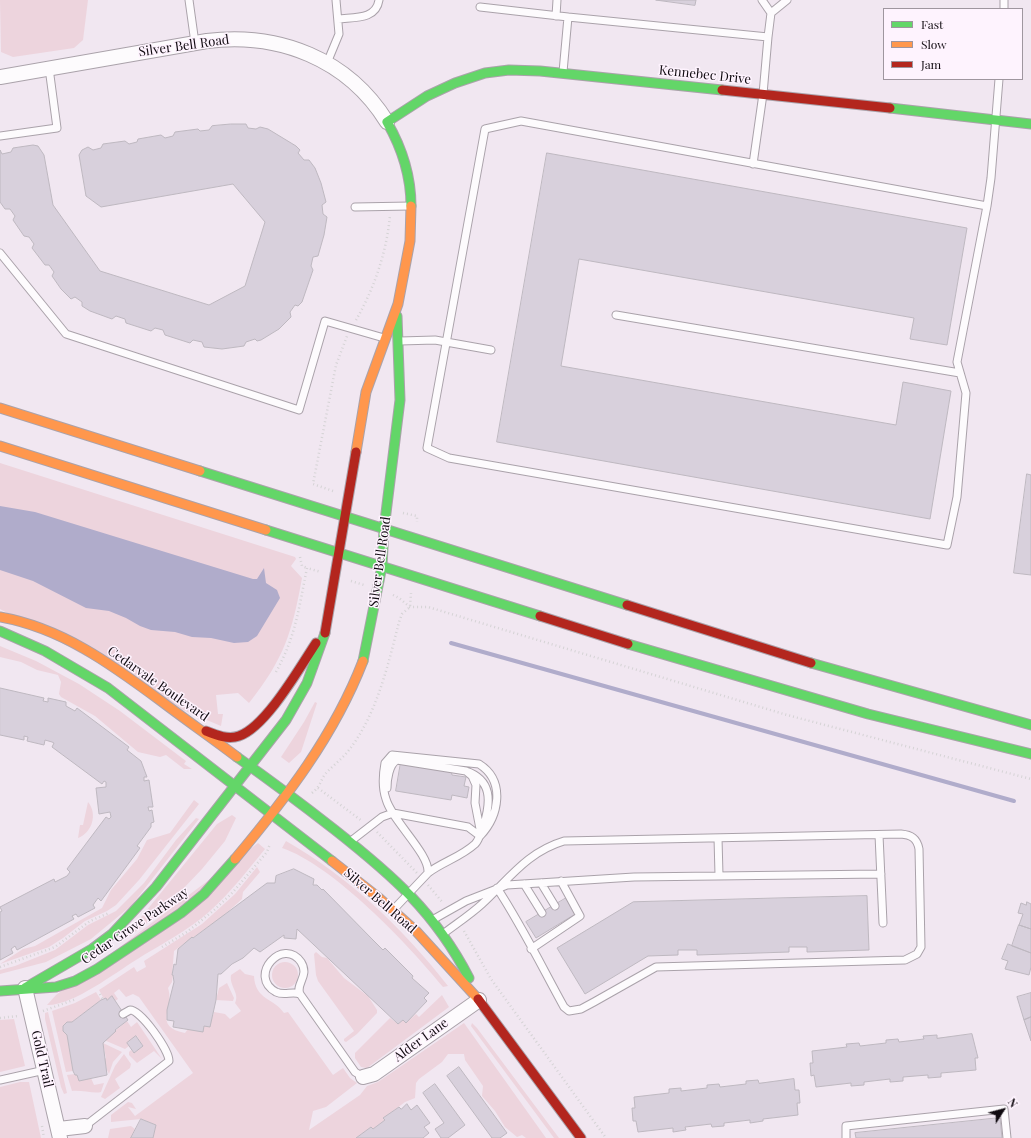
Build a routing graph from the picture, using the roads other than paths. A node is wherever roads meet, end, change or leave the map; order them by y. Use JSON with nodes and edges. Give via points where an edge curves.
{"nodes":[{"id":1,"x":189,"y":0,"type":"edge"},
{"id":2,"x":336,"y":0,"type":"edge"},
{"id":3,"x":379,"y":0,"type":"edge"},
{"id":4,"x":557,"y":0,"type":"edge"},
{"id":5,"x":762,"y":0,"type":"edge"},
{"id":6,"x":787,"y":0,"type":"edge"},
{"id":7,"x":480,"y":7,"type":"dead end"},
{"id":8,"x":771,"y":13,"type":"junction"},
{"id":9,"x":556,"y":16,"type":"junction"},
{"id":10,"x":568,"y":17,"type":"junction"},
{"id":11,"x":338,"y":19,"type":"junction"},
{"id":12,"x":768,"y":37,"type":"junction"},
{"id":13,"x":195,"y":43,"type":"junction"},
{"id":14,"x":326,"y":63,"type":"junction"},
{"id":15,"x":49,"y":68,"type":"junction"},
{"id":16,"x":563,"y":73,"type":"junction"},
{"id":17,"x":0,"y":76,"type":"edge"},
{"id":18,"x":998,"y":80,"type":"edge"},
{"id":19,"x":763,"y":94,"type":"junction"},
{"id":20,"x":996,"y":119,"type":"junction"},
{"id":21,"x":387,"y":122,"type":"junction"},
{"id":22,"x":1031,"y":124,"type":"edge"},
{"id":23,"x":0,"y":136,"type":"edge"},
{"id":24,"x":753,"y":164,"type":"junction"},
{"id":25,"x":412,"y":206,"type":"junction"},
{"id":26,"x":987,"y":206,"type":"junction"},
{"id":27,"x":355,"y":207,"type":"dead end"},
{"id":28,"x":0,"y":253,"type":"edge"},
{"id":29,"x":396,"y":310,"type":"junction"},
{"id":30,"x":616,"y":315,"type":"dead end"},
{"id":31,"x":385,"y":338,"type":"junction"},
{"id":32,"x":398,"y":341,"type":"junction"},
{"id":33,"x":446,"y":342,"type":"junction"},
{"id":34,"x":491,"y":350,"type":"dead end"},
{"id":35,"x":960,"y":373,"type":"junction"},
{"id":36,"x":0,"y":408,"type":"edge"},
{"id":37,"x":0,"y":446,"type":"edge"},
{"id":38,"x":346,"y":516,"type":"junction"},
{"id":39,"x":384,"y":529,"type":"junction"},
{"id":40,"x":340,"y":553,"type":"junction"},
{"id":41,"x":382,"y":566,"type":"junction"},
{"id":42,"x":0,"y":617,"type":"edge"},
{"id":43,"x":327,"y":628,"type":"junction"},
{"id":44,"x":0,"y":631,"type":"edge"},
{"id":45,"x":1031,"y":725,"type":"edge"},
{"id":46,"x":196,"y":726,"type":"junction"},
{"id":47,"x":1031,"y":754,"type":"edge"},
{"id":48,"x":251,"y":766,"type":"junction"},
{"id":49,"x":466,"y":771,"type":"junction"},
{"id":50,"x":236,"y":786,"type":"junction"},
{"id":51,"x":287,"y":793,"type":"junction"},
{"id":52,"x":393,"y":813,"type":"junction"},
{"id":53,"x":271,"y":815,"type":"junction"},
{"id":54,"x":879,"y":835,"type":"junction"},
{"id":55,"x":480,"y":836,"type":"junction"},
{"id":56,"x":718,"y":838,"type":"junction"},
{"id":57,"x":350,"y":842,"type":"junction"},
{"id":58,"x":428,"y":873,"type":"junction"},
{"id":59,"x":881,"y":874,"type":"junction"},
{"id":60,"x":719,"y":876,"type":"junction"},
{"id":61,"x":561,"y":881,"type":"junction"},
{"id":62,"x":541,"y":883,"type":"junction"},
{"id":63,"x":524,"y":884,"type":"junction"},
{"id":64,"x":497,"y":888,"type":"junction"},
{"id":65,"x":409,"y":893,"type":"junction"},
{"id":66,"x":555,"y":906,"type":"dead end"},
{"id":67,"x":393,"y":910,"type":"junction"},
{"id":68,"x":542,"y":913,"type":"dead end"},
{"id":69,"x":883,"y":923,"type":"dead end"},
{"id":70,"x":424,"y":925,"type":"junction"},
{"id":71,"x":436,"y":939,"type":"junction"},
{"id":72,"x":531,"y":949,"type":"junction"},
{"id":73,"x":25,"y":988,"type":"junction"},
{"id":74,"x":0,"y":992,"type":"edge"},
{"id":75,"x":300,"y":994,"type":"junction"},
{"id":76,"x":479,"y":1000,"type":"junction"},
{"id":77,"x":123,"y":1014,"type":"dead end"},
{"id":78,"x":45,"y":1070,"type":"junction"},
{"id":79,"x":363,"y":1077,"type":"joint"},
{"id":80,"x":0,"y":1080,"type":"edge"},
{"id":81,"x":85,"y":1126,"type":"joint"},
{"id":82,"x":59,"y":1134,"type":"edge"},
{"id":83,"x":581,"y":1138,"type":"edge"},
{"id":84,"x":846,"y":1138,"type":"edge"},
{"id":85,"x":1007,"y":1138,"type":"edge"}],
"edges":[{"from":1,"to":13,"type":"lane"},
{"from":2,"to":11,"type":"lane"},
{"from":3,"to":11,"type":"lane","via":[[372,13]]},
{"from":4,"to":9,"type":"lane"},
{"from":5,"to":8,"type":"lane"},
{"from":6,"to":8,"type":"lane"},
{"from":7,"to":9,"type":"lane"},
{"from":8,"to":12,"type":"lane"},
{"from":9,"to":10,"type":"lane"},
{"from":10,"to":12,"type":"lane"},
{"from":10,"to":16,"type":"lane"},
{"from":11,"to":14,"type":"lane","via":[[338,39]]},
{"from":12,"to":19,"type":"lane"},
{"from":13,"to":14,"type":"street","name":"Silver Bell Road","via":[[230,38],[261,40],[300,50]]},
{"from":13,"to":15,"type":"street","name":"Silver Bell Road"},
{"from":14,"to":21,"type":"street","name":"Silver Bell Road","via":[[360,89]]},
{"from":15,"to":17,"type":"street","name":"Silver Bell Road"},
{"from":15,"to":23,"type":"lane","via":[[57,128]]},
{"from":16,"to":19,"type":"main road","name":"Kennebec Drive"},
{"from":16,"to":21,"type":"main road","name":"Kennebec Drive","via":[[509,70],[473,76],[438,89]]},
{"from":18,"to":20,"type":"lane"},
{"from":19,"to":20,"type":"main road","name":"Kennebec Drive"},
{"from":19,"to":24,"type":"lane"},
{"from":20,"to":22,"type":"main road","name":"Kennebec Drive"},
{"from":20,"to":26,"type":"lane"},
{"from":21,"to":25,"type":"main road","name":"Silver Bell Road","via":[[399,143],[405,161]]},
{"from":24,"to":26,"type":"lane"},
{"from":24,"to":33,"type":"lane","via":[[521,121],[485,129]]},
{"from":25,"to":27,"type":"lane"},
{"from":25,"to":29,"type":"main road","name":"Silver Bell Road","via":[[409,249]]},
{"from":26,"to":35,"type":"lane","via":[[957,362]]},
{"from":28,"to":31,"type":"lane","via":[[66,334],[299,410],[325,321]]},
{"from":29,"to":31,"type":"main road","name":"Silver Bell Road"},
{"from":29,"to":32,"type":"main road","name":"Silver Bell Road"},
{"from":30,"to":35,"type":"lane"},
{"from":31,"to":32,"type":"lane"},
{"from":31,"to":38,"type":"main road","name":"Silver Bell Road","via":[[366,392]]},
{"from":32,"to":33,"type":"lane"},
{"from":32,"to":39,"type":"main road","name":"Silver Bell Road","via":[[400,400]]},
{"from":33,"to":34,"type":"lane"},
{"from":33,"to":35,"type":"lane","via":[[427,448],[449,458],[947,546],[957,497],[966,393]]},
{"from":36,"to":38,"type":"main road"},
{"from":37,"to":40,"type":"main road"},
{"from":38,"to":39,"type":"main road"},
{"from":38,"to":40,"type":"main road","name":"Silver Bell Road"},
{"from":39,"to":41,"type":"main road","name":"Silver Bell Road"},
{"from":39,"to":45,"type":"main road","via":[[803,661]]},
{"from":40,"to":41,"type":"main road"},
{"from":40,"to":43,"type":"main road","name":"Silver Bell Road"},
{"from":41,"to":47,"type":"main road","via":[[781,690]]},
{"from":41,"to":51,"type":"main road","name":"Silver Bell Road","via":[[364,657],[353,686],[331,729]]},
{"from":42,"to":46,"type":"main road","name":"Cedarvale Boulevard","via":[[28,623],[73,642],[118,669]]},
{"from":43,"to":46,"type":"main road","via":[[279,698],[251,728],[240,735],[226,737]]},
{"from":43,"to":48,"type":"main road","name":"Silver Bell Road","via":[[318,658],[293,711]]},
{"from":44,"to":50,"type":"main road","via":[[44,651],[108,688]]},
{"from":46,"to":48,"type":"main road","name":"Cedarvale Boulevard"},
{"from":48,"to":50,"type":"main road","name":"Silver Bell Road"},
{"from":48,"to":51,"type":"main road","name":"Silver Bell Road"},
{"from":49,"to":52,"type":"lane","via":[[402,760],[394,762],[387,785],[388,803]]},
{"from":49,"to":55,"type":"lane","via":[[476,785],[475,803]]},
{"from":49,"to":55,"type":"lane","via":[[478,776],[489,797]]},
{"from":50,"to":53,"type":"main road","name":"Silver Bell Road"},
{"from":50,"to":73,"type":"main road","name":"Cedar Grove Parkway","via":[[156,887],[122,925],[92,949]]},
{"from":51,"to":53,"type":"main road","name":"Silver Bell Road"},
{"from":51,"to":57,"type":"main road","name":"Silver Bell Road"},
{"from":52,"to":55,"type":"lane","via":[[468,827]]},
{"from":52,"to":55,"type":"lane","via":[[386,801],[384,789],[385,763],[389,756],[474,762],[488,771],[498,792],[490,823]]},
{"from":52,"to":57,"type":"lane","via":[[382,817]]},
{"from":52,"to":58,"type":"lane","via":[[423,855]]},
{"from":53,"to":67,"type":"main road","name":"Silver Bell Road","via":[[363,884]]},
{"from":53,"to":73,"type":"main road","name":"Cedar Grove Parkway","via":[[224,873],[181,913],[75,981],[56,987]]},
{"from":54,"to":56,"type":"lane"},
{"from":54,"to":59,"type":"lane"},
{"from":54,"to":72,"type":"lane","via":[[908,835],[918,844],[921,948],[918,954],[911,958],[656,967],[594,1002],[572,1011],[564,1007]]},
{"from":55,"to":58,"type":"lane","via":[[469,848]]},
{"from":56,"to":60,"type":"lane"},
{"from":56,"to":64,"type":"lane","via":[[564,842],[530,858],[517,867]]},
{"from":57,"to":65,"type":"main road","name":"Silver Bell Road"},
{"from":58,"to":65,"type":"lane"},
{"from":59,"to":60,"type":"lane"},
{"from":59,"to":69,"type":"lane"},
{"from":60,"to":61,"type":"lane"},
{"from":61,"to":62,"type":"lane"},
{"from":61,"to":72,"type":"lane","via":[[580,916],[552,931]]},
{"from":62,"to":63,"type":"lane"},
{"from":62,"to":66,"type":"lane"},
{"from":63,"to":64,"type":"lane"},
{"from":63,"to":68,"type":"lane"},
{"from":64,"to":70,"type":"lane","via":[[466,901]]},
{"from":64,"to":71,"type":"lane","via":[[482,904]]},
{"from":64,"to":72,"type":"lane","via":[[520,923]]},
{"from":65,"to":67,"type":"lane"},
{"from":65,"to":70,"type":"main road","name":"Silver Bell Road"},
{"from":67,"to":70,"type":"main road","name":"Silver Bell Road"},
{"from":70,"to":71,"type":"main road","name":"Silver Bell Road"},
{"from":70,"to":71,"type":"main road","name":"Silver Bell Road"},
{"from":71,"to":76,"type":"main road","name":"Silver Bell Road"},
{"from":71,"to":76,"type":"main road","name":"Silver Bell Road","via":[[460,959]]},
{"from":73,"to":74,"type":"main road","name":"Cedar Grove Parkway"},
{"from":73,"to":78,"type":"street","name":"Gold Trail"},
{"from":75,"to":75,"type":"lane","via":[[298,989],[304,974],[301,963],[291,954],[274,957],[265,971],[269,986],[281,994]]},
{"from":75,"to":79,"type":"lane","via":[[355,1072]]},
{"from":76,"to":79,"type":"street","name":"Alder Lane","via":[[374,1074]]},
{"from":76,"to":83,"type":"main road","name":"Silver Bell Road"},
{"from":77,"to":81,"type":"lane","via":[[130,1010],[139,1013],[165,1049],[169,1061]]},
{"from":78,"to":80,"type":"lane"},
{"from":78,"to":82,"type":"street","name":"Gold Trail"},
{"from":81,"to":82,"type":"street","name":"Gold Trail"},
{"from":84,"to":85,"type":"lane","via":[[846,1126],[1004,1109]]}]}
